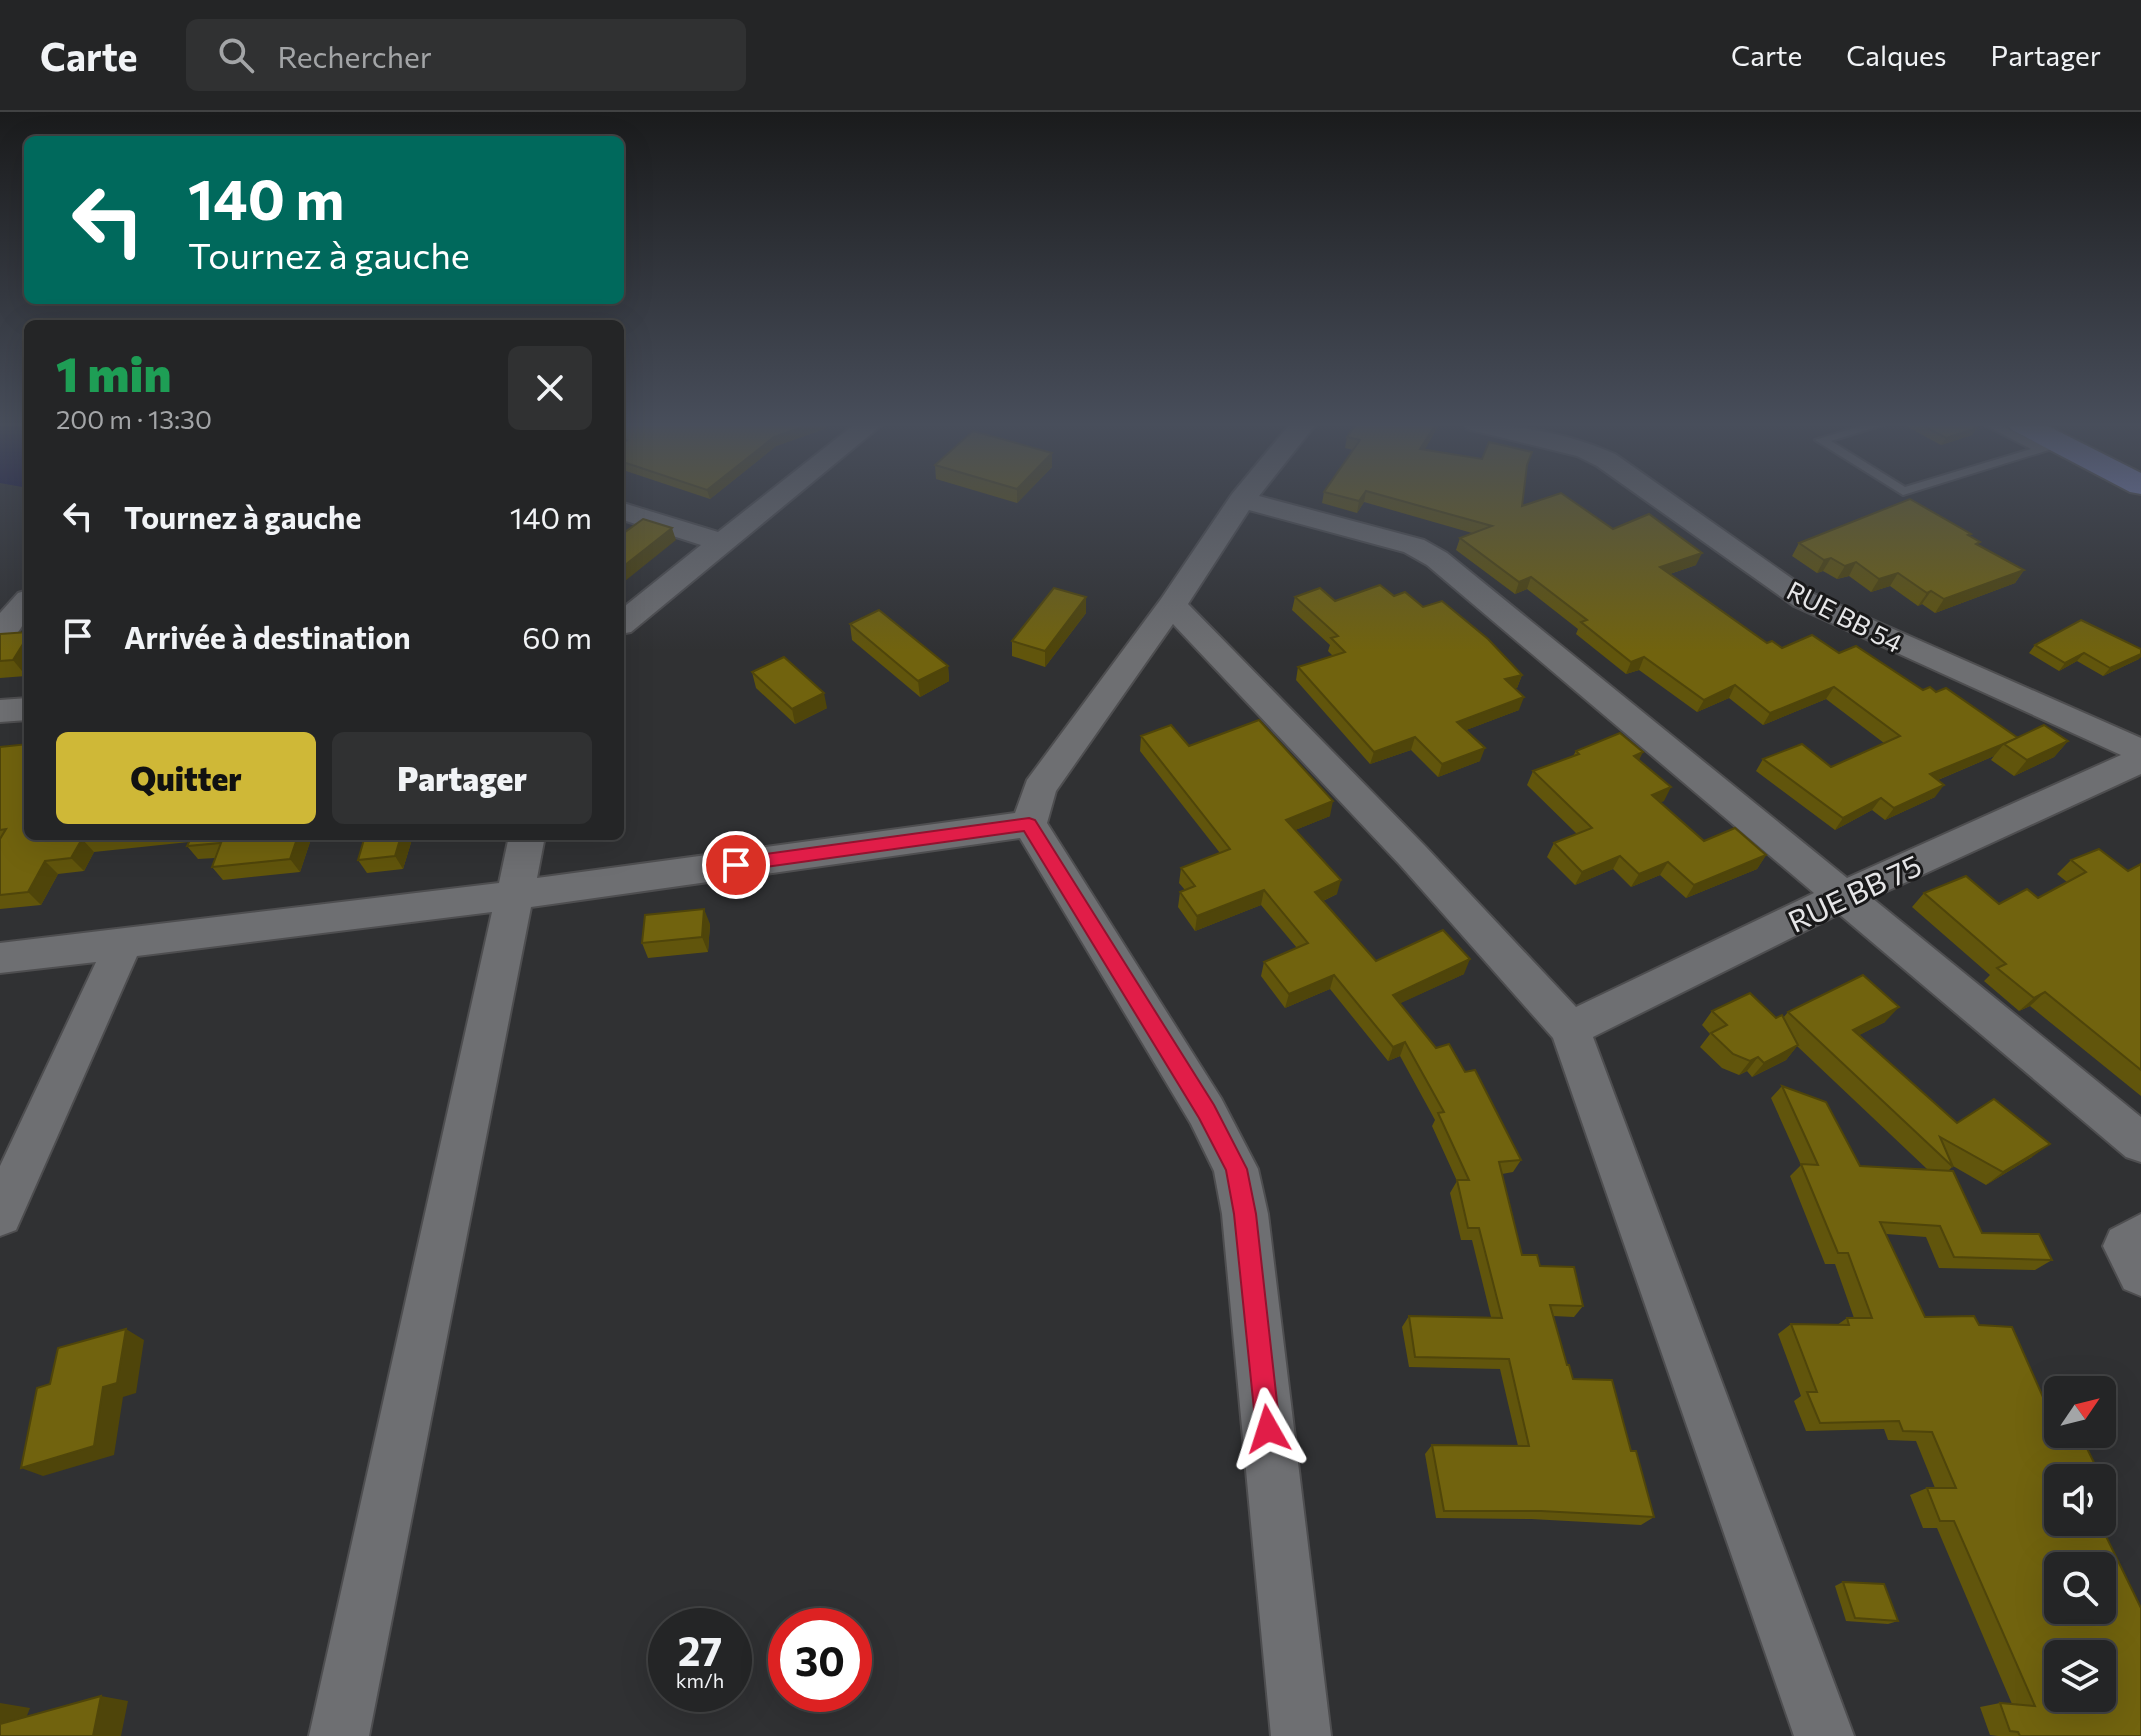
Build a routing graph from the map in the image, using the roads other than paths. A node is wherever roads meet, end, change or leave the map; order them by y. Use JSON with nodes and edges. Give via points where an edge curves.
{"nodes":[{"id":1,"x":773,"y":500,"type":"edge"},
{"id":2,"x":1242,"y":500,"type":"joint"},
{"id":3,"x":1663,"y":500,"type":"edge"},
{"id":4,"x":624,"y":511,"type":"edge"},
{"id":5,"x":719,"y":542,"type":"junction"},
{"id":6,"x":24,"y":604,"type":"edge"},
{"id":7,"x":1172,"y":605,"type":"junction"},
{"id":8,"x":624,"y":622,"type":"edge"},
{"id":9,"x":0,"y":633,"type":"edge"},
{"id":10,"x":24,"y":709,"type":"edge"},
{"id":11,"x":0,"y":711,"type":"edge"},
{"id":12,"x":2141,"y":751,"type":"edge"},
{"id":13,"x":2141,"y":760,"type":"edge"},
{"id":14,"x":1029,"y":824,"type":"junction"},
{"id":15,"x":526,"y":840,"type":"edge"},
{"id":16,"x":515,"y":895,"type":"junction"},
{"id":17,"x":1842,"y":896,"type":"junction"},
{"id":18,"x":124,"y":942,"type":"junction"},
{"id":19,"x":0,"y":958,"type":"edge"},
{"id":20,"x":1570,"y":1029,"type":"junction"},
{"id":21,"x":2141,"y":1143,"type":"edge"},
{"id":22,"x":0,"y":1215,"type":"edge"},
{"id":23,"x":339,"y":1736,"type":"edge"},
{"id":24,"x":1301,"y":1736,"type":"edge"},
{"id":25,"x":1824,"y":1736,"type":"edge"}],
"edges":[{"from":1,"to":5,"type":"street"},
{"from":2,"to":7,"type":"street"},
{"from":2,"to":17,"type":"street","via":[[1414,546],[1437,559]]},
{"from":3,"to":12,"type":"street","name":"RUE BB 54","via":[[1812,605]]},
{"from":4,"to":5,"type":"street"},
{"from":5,"to":8,"type":"street"},
{"from":6,"to":9,"type":"street"},
{"from":7,"to":14,"type":"street","via":[[1039,789]]},
{"from":7,"to":20,"type":"street"},
{"from":10,"to":11,"type":"street"},
{"from":13,"to":17,"type":"street","name":"RUE BB 75"},
{"from":14,"to":16,"type":"street"},
{"from":14,"to":24,"type":"street","via":[[1206,1111],[1236,1169]]},
{"from":15,"to":16,"type":"street"},
{"from":16,"to":18,"type":"street"},
{"from":16,"to":23,"type":"street"},
{"from":17,"to":20,"type":"street","name":"RUE BB 75"},
{"from":17,"to":21,"type":"street"},
{"from":18,"to":19,"type":"street"},
{"from":18,"to":22,"type":"street"},
{"from":20,"to":25,"type":"street"}]}
